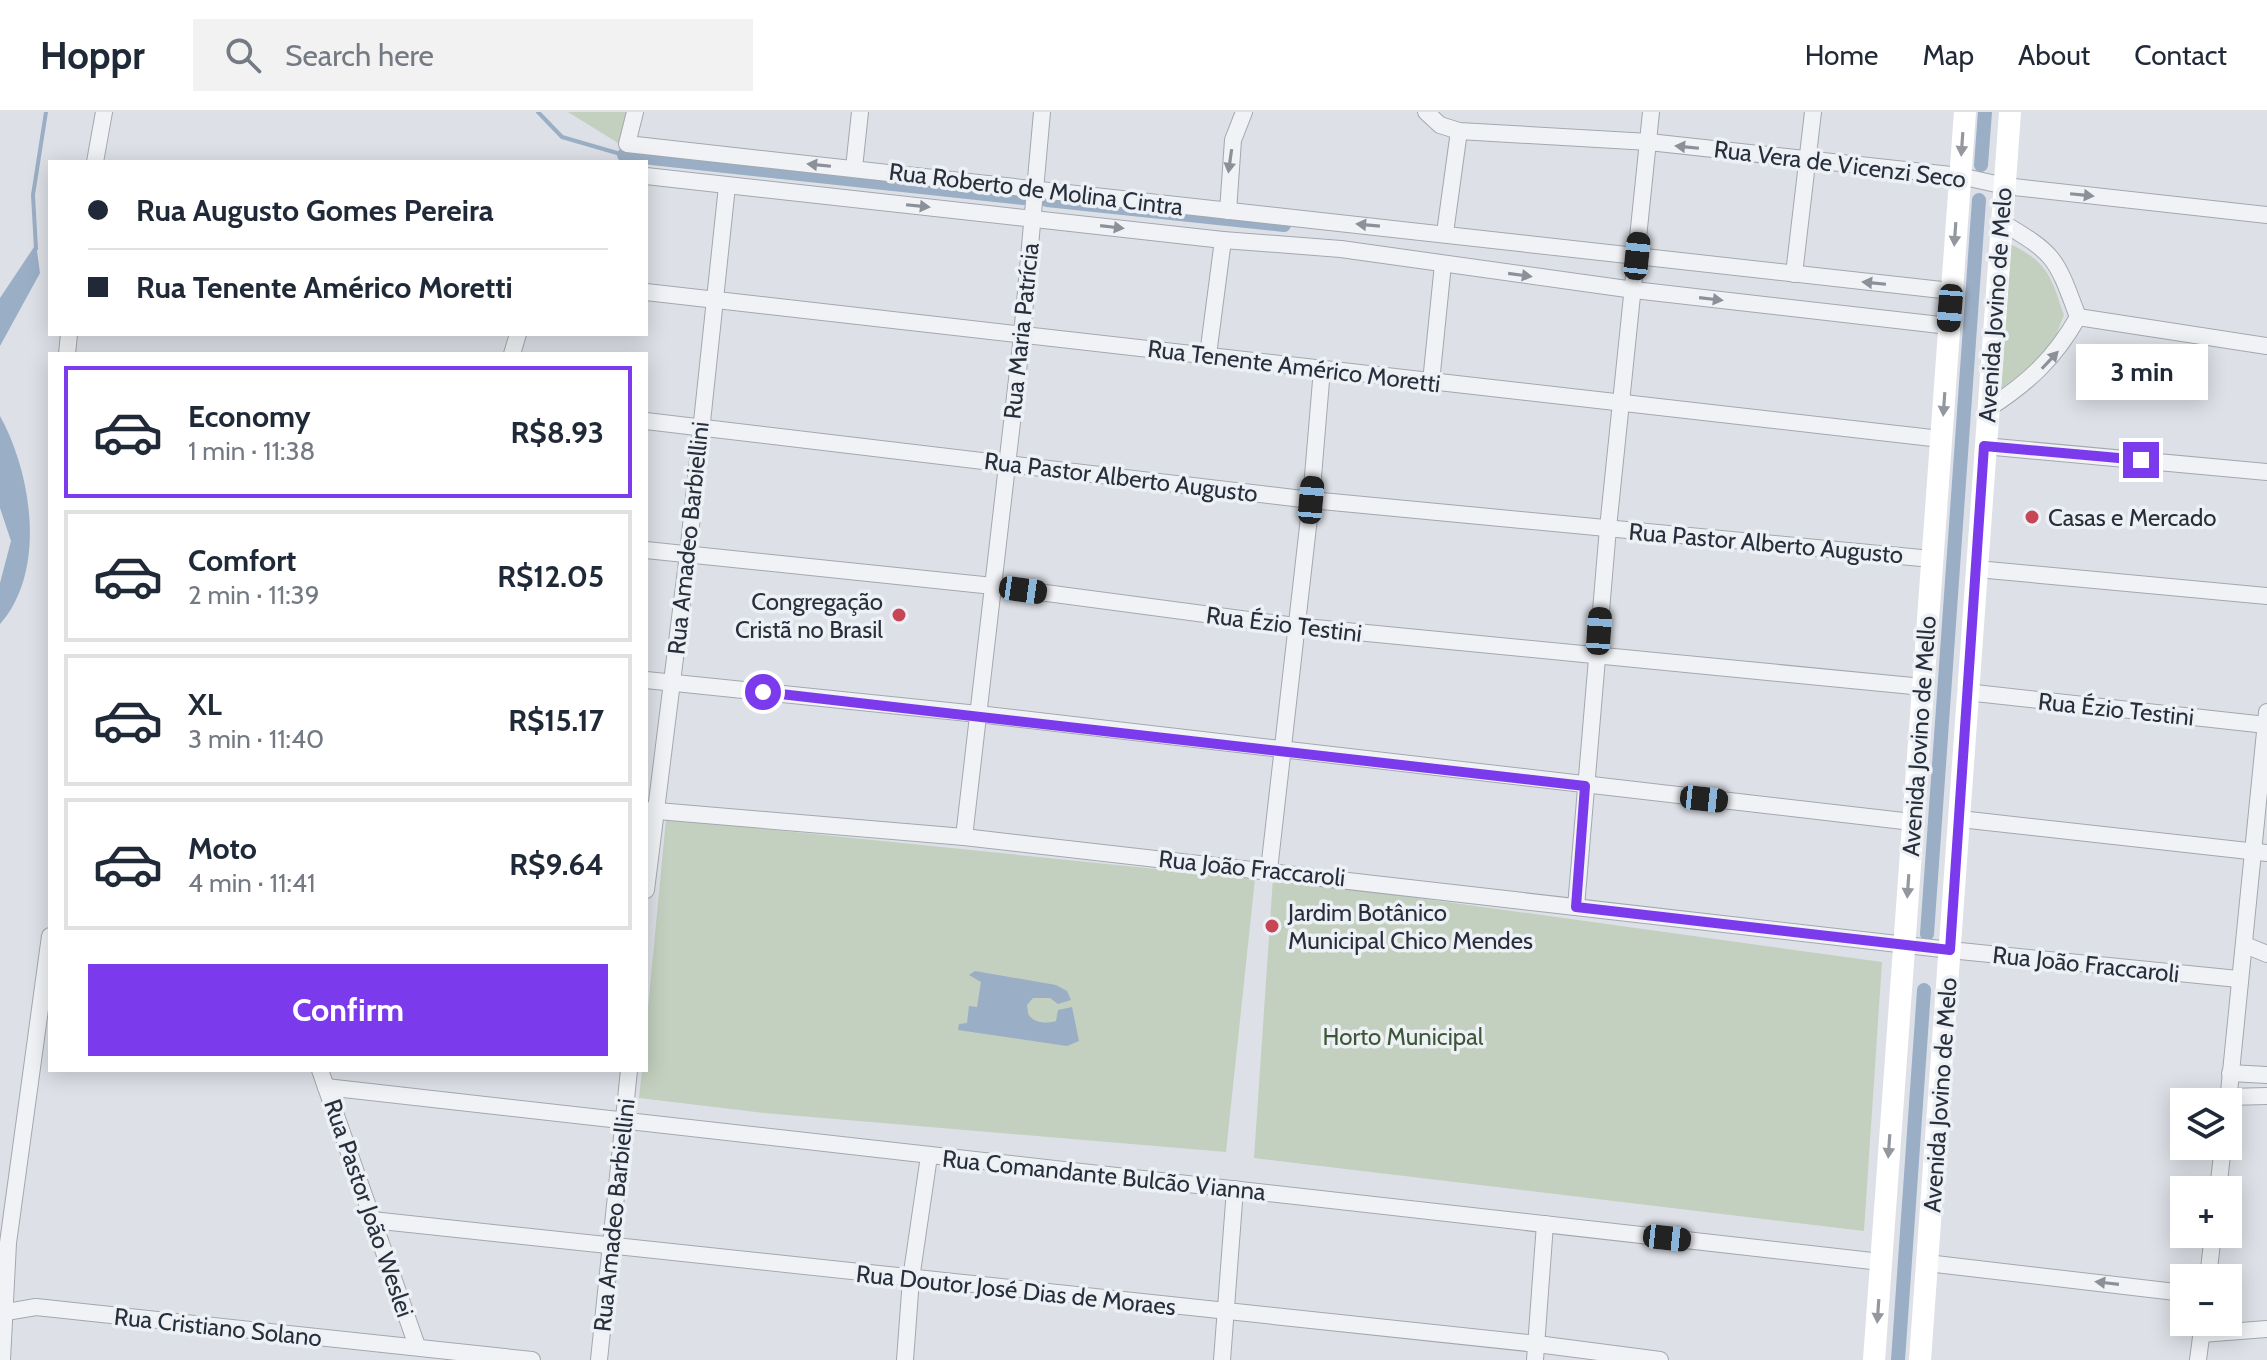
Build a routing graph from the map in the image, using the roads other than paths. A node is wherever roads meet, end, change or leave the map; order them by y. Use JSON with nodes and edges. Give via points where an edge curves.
{"nodes":[{"id":1,"x":104,"y":112,"type":"edge"},
{"id":2,"x":635,"y":112,"type":"edge"},
{"id":3,"x":860,"y":112,"type":"edge"},
{"id":4,"x":1042,"y":112,"type":"edge"},
{"id":5,"x":1244,"y":112,"type":"edge"},
{"id":6,"x":1426,"y":112,"type":"edge"},
{"id":7,"x":1651,"y":112,"type":"edge"},
{"id":8,"x":1813,"y":112,"type":"edge"},
{"id":9,"x":1965,"y":112,"type":"edge"},
{"id":10,"x":2010,"y":112,"type":"edge"},
{"id":11,"x":1459,"y":131,"type":"junction"},
{"id":12,"x":1649,"y":142,"type":"junction"},
{"id":13,"x":95,"y":160,"type":"edge"},
{"id":14,"x":1807,"y":160,"type":"junction"},
{"id":15,"x":854,"y":168,"type":"junction"},
{"id":16,"x":648,"y":176,"type":"edge"},
{"id":17,"x":1960,"y":176,"type":"junction"},
{"id":18,"x":727,"y":186,"type":"junction"},
{"id":19,"x":2005,"y":186,"type":"junction"},
{"id":20,"x":1035,"y":203,"type":"junction"},
{"id":21,"x":1228,"y":211,"type":"junction"},
{"id":22,"x":2267,"y":215,"type":"edge"},
{"id":23,"x":2001,"y":222,"type":"junction"},
{"id":24,"x":1445,"y":233,"type":"junction"},
{"id":25,"x":1223,"y":240,"type":"junction"},
{"id":26,"x":1637,"y":256,"type":"junction"},
{"id":27,"x":1443,"y":264,"type":"junction"},
{"id":28,"x":1794,"y":274,"type":"junction"},
{"id":29,"x":1634,"y":290,"type":"junction"},
{"id":30,"x":1951,"y":291,"type":"junction"},
{"id":31,"x":648,"y":292,"type":"edge"},
{"id":32,"x":716,"y":297,"type":"junction"},
{"id":33,"x":2078,"y":317,"type":"junction"},
{"id":34,"x":1949,"y":326,"type":"junction"},
{"id":35,"x":1022,"y":336,"type":"junction"},
{"id":36,"x":2267,"y":346,"type":"edge"},
{"id":37,"x":1208,"y":355,"type":"junction"},
{"id":38,"x":1322,"y":369,"type":"junction"},
{"id":39,"x":1431,"y":382,"type":"junction"},
{"id":40,"x":1622,"y":403,"type":"junction"},
{"id":41,"x":1989,"y":408,"type":"junction"},
{"id":42,"x":648,"y":421,"type":"edge"},
{"id":43,"x":700,"y":428,"type":"junction"},
{"id":44,"x":1941,"y":439,"type":"junction"},
{"id":45,"x":1984,"y":446,"type":"junction"},
{"id":46,"x":1006,"y":463,"type":"junction"},
{"id":47,"x":2267,"y":472,"type":"edge"},
{"id":48,"x":1311,"y":500,"type":"junction"},
{"id":49,"x":1608,"y":528,"type":"junction"},
{"id":50,"x":648,"y":550,"type":"edge"},
{"id":51,"x":688,"y":554,"type":"junction"},
{"id":52,"x":1932,"y":559,"type":"junction"},
{"id":53,"x":1977,"y":569,"type":"junction"},
{"id":54,"x":993,"y":586,"type":"junction"},
{"id":55,"x":2267,"y":596,"type":"edge"},
{"id":56,"x":1295,"y":626,"type":"junction"},
{"id":57,"x":1597,"y":657,"type":"junction"},
{"id":58,"x":648,"y":680,"type":"edge"},
{"id":59,"x":671,"y":683,"type":"junction"},
{"id":60,"x":1923,"y":687,"type":"junction"},
{"id":61,"x":1966,"y":692,"type":"junction"},
{"id":62,"x":978,"y":714,"type":"junction"},
{"id":63,"x":2266,"y":729,"type":"edge"},
{"id":64,"x":1282,"y":751,"type":"junction"},
{"id":65,"x":1585,"y":786,"type":"junction"},
{"id":66,"x":650,"y":811,"type":"edge"},
{"id":67,"x":1960,"y":819,"type":"junction"},
{"id":68,"x":1912,"y":822,"type":"junction"},
{"id":69,"x":964,"y":837,"type":"junction"},
{"id":70,"x":648,"y":850,"type":"edge"},
{"id":71,"x":2260,"y":853,"type":"edge"},
{"id":72,"x":1269,"y":870,"type":"junction"},
{"id":73,"x":1576,"y":907,"type":"junction"},
{"id":74,"x":1904,"y":945,"type":"junction"},
{"id":75,"x":2245,"y":945,"type":"junction"},
{"id":76,"x":1950,"y":950,"type":"junction"},
{"id":77,"x":48,"y":951,"type":"edge"},
{"id":78,"x":2267,"y":954,"type":"edge"},
{"id":79,"x":2238,"y":979,"type":"junction"},
{"id":80,"x":321,"y":1072,"type":"edge"},
{"id":81,"x":629,"y":1072,"type":"edge"},
{"id":82,"x":2230,"y":1073,"type":"junction"},
{"id":83,"x":2267,"y":1075,"type":"edge"},
{"id":84,"x":326,"y":1087,"type":"junction"},
{"id":85,"x":2229,"y":1088,"type":"edge"},
{"id":86,"x":2267,"y":1096,"type":"edge"},
{"id":87,"x":2242,"y":1099,"type":"edge"},
{"id":88,"x":625,"y":1119,"type":"junction"},
{"id":89,"x":929,"y":1156,"type":"junction"},
{"id":90,"x":1235,"y":1189,"type":"junction"},
{"id":91,"x":372,"y":1220,"type":"junction"},
{"id":92,"x":1545,"y":1224,"type":"junction"},
{"id":93,"x":611,"y":1244,"type":"junction"},
{"id":94,"x":1881,"y":1262,"type":"junction"},
{"id":95,"x":1927,"y":1263,"type":"junction"},
{"id":96,"x":911,"y":1279,"type":"junction"},
{"id":97,"x":2170,"y":1291,"type":"edge"},
{"id":98,"x":2,"y":1313,"type":"edge"},
{"id":99,"x":1226,"y":1313,"type":"junction"},
{"id":100,"x":2242,"y":1329,"type":"edge"},
{"id":101,"x":2267,"y":1329,"type":"edge"},
{"id":102,"x":2201,"y":1336,"type":"edge"},
{"id":103,"x":417,"y":1346,"type":"junction"},
{"id":104,"x":1536,"y":1352,"type":"edge"},
{"id":105,"x":2,"y":1360,"type":"edge"},
{"id":106,"x":532,"y":1360,"type":"edge"},
{"id":107,"x":599,"y":1360,"type":"edge"},
{"id":108,"x":905,"y":1360,"type":"edge"},
{"id":109,"x":1222,"y":1360,"type":"edge"},
{"id":110,"x":1660,"y":1360,"type":"edge"},
{"id":111,"x":1874,"y":1360,"type":"edge"},
{"id":112,"x":1920,"y":1360,"type":"edge"},
{"id":113,"x":2198,"y":1360,"type":"edge"}],
"edges":[{"from":1,"to":13,"type":"street"},
{"from":15,"to":2,"type":"street","name":"Rua Roberto de Molina Cintra","one_way":true,"via":[[627,144]]},
{"from":3,"to":15,"type":"street"},
{"from":4,"to":20,"type":"street","name":"Rua Maria Patrícia"},
{"from":5,"to":21,"type":"street","one_way":true,"via":[[1233,140]]},
{"from":6,"to":11,"type":"street","via":[[1440,125]]},
{"from":7,"to":12,"type":"street"},
{"from":8,"to":14,"type":"street"},
{"from":9,"to":17,"type":"main road","name":"Avenida Jovino de Mello","one_way":true},
{"from":10,"to":19,"type":"main road","name":"Avenida Jovino de Melo"},
{"from":11,"to":12,"type":"street","name":"Rua Vera de Vicenzi Seco"},
{"from":11,"to":24,"type":"street"},
{"from":14,"to":12,"type":"street","name":"Rua Vera de Vicenzi Seco","one_way":true},
{"from":12,"to":26,"type":"street"},
{"from":14,"to":17,"type":"street","name":"Rua Vera de Vicenzi Seco"},
{"from":14,"to":28,"type":"street"},
{"from":15,"to":20,"type":"street","name":"Rua Roberto de Molina Cintra"},
{"from":16,"to":18,"type":"street","name":"Rua Roberto de Molina Cintra"},
{"from":17,"to":19,"type":"street","name":"Rua Vera de Vicenzi Seco"},
{"from":17,"to":30,"type":"main road","name":"Avenida Jovino de Mello","one_way":true},
{"from":18,"to":20,"type":"street","name":"Rua Roberto de Molina Cintra","one_way":true},
{"from":18,"to":32,"type":"street","name":"Rua Amadeo Barbiellini"},
{"from":19,"to":22,"type":"street","name":"Rua Vera de Vicenzi Seco","one_way":true},
{"from":19,"to":23,"type":"main road","name":"Avenida Jovino de Melo"},
{"from":20,"to":21,"type":"street","name":"Rua Roberto de Molina Cintra"},
{"from":20,"to":25,"type":"street","name":"Rua Roberto de Molina Cintra","one_way":true},
{"from":20,"to":35,"type":"street","name":"Rua Maria Patrícia"},
{"from":24,"to":21,"type":"street","name":"Rua Roberto de Molina Cintra","one_way":true},
{"from":23,"to":33,"type":"street","via":[[2044,246],[2061,270]]},
{"from":23,"to":41,"type":"main road","name":"Avenida Jovino de Melo"},
{"from":24,"to":26,"type":"street","name":"Rua Roberto de Molina Cintra"},
{"from":25,"to":27,"type":"street","name":"Rua Roberto de Molina Cintra"},
{"from":25,"to":37,"type":"street"},
{"from":26,"to":28,"type":"street","name":"Rua Roberto de Molina Cintra"},
{"from":26,"to":29,"type":"street"},
{"from":27,"to":29,"type":"street","name":"Rua Roberto de Molina Cintra","one_way":true},
{"from":27,"to":39,"type":"street"},
{"from":30,"to":28,"type":"street","name":"Rua Roberto de Molina Cintra","one_way":true},
{"from":29,"to":34,"type":"street","name":"Rua Roberto de Molina Cintra","one_way":true},
{"from":29,"to":40,"type":"street"},
{"from":30,"to":34,"type":"main road","name":"Avenida Jovino de Mello"},
{"from":31,"to":32,"type":"street","name":"Rua Tenente Américo Moretti"},
{"from":32,"to":35,"type":"street","name":"Rua Tenente Américo Moretti"},
{"from":32,"to":43,"type":"street","name":"Rua Amadeo Barbiellini"},
{"from":33,"to":36,"type":"street"},
{"from":41,"to":33,"type":"street","one_way":true,"via":[[2041,370]]},
{"from":34,"to":44,"type":"main road","name":"Avenida Jovino de Mello","one_way":true},
{"from":35,"to":37,"type":"street","name":"Rua Tenente Américo Moretti"},
{"from":35,"to":46,"type":"street","name":"Rua Maria Patrícia"},
{"from":37,"to":38,"type":"street","name":"Rua Tenente Américo Moretti"},
{"from":38,"to":39,"type":"street","name":"Rua Tenente Américo Moretti"},
{"from":38,"to":48,"type":"street"},
{"from":39,"to":40,"type":"street","name":"Rua Tenente Américo Moretti"},
{"from":40,"to":44,"type":"street","name":"Rua Tenente Américo Moretti"},
{"from":40,"to":49,"type":"street"},
{"from":41,"to":45,"type":"main road","name":"Avenida Jovino de Melo"},
{"from":42,"to":43,"type":"street","name":"Rua Pastor Alberto Augusto"},
{"from":43,"to":46,"type":"street","name":"Rua Pastor Alberto Augusto"},
{"from":43,"to":51,"type":"street","name":"Rua Amadeo Barbiellini"},
{"from":44,"to":52,"type":"main road","name":"Avenida Jovino de Mello"},
{"from":45,"to":47,"type":"street"},
{"from":45,"to":53,"type":"main road","name":"Avenida Jovino de Melo"},
{"from":46,"to":48,"type":"street","name":"Rua Pastor Alberto Augusto"},
{"from":46,"to":54,"type":"street","name":"Rua Maria Patrícia"},
{"from":48,"to":49,"type":"street","name":"Rua Pastor Alberto Augusto"},
{"from":48,"to":56,"type":"street"},
{"from":49,"to":52,"type":"street","name":"Rua Pastor Alberto Augusto"},
{"from":49,"to":57,"type":"street"},
{"from":50,"to":51,"type":"street","name":"Rua Ézio Testini"},
{"from":51,"to":54,"type":"street","name":"Rua Ézio Testini"},
{"from":51,"to":59,"type":"street","name":"Rua Amadeo Barbiellini"},
{"from":52,"to":60,"type":"main road","name":"Avenida Jovino de Mello"},
{"from":53,"to":55,"type":"street"},
{"from":53,"to":61,"type":"main road","name":"Avenida Jovino de Melo"},
{"from":54,"to":56,"type":"street","name":"Rua Ézio Testini"},
{"from":54,"to":62,"type":"street","name":"Rua Maria Patrícia"},
{"from":56,"to":57,"type":"street","name":"Rua Ézio Testini"},
{"from":56,"to":64,"type":"street"},
{"from":57,"to":60,"type":"street","name":"Rua Ézio Testini"},
{"from":57,"to":65,"type":"street"},
{"from":58,"to":59,"type":"street"},
{"from":59,"to":62,"type":"street"},
{"from":59,"to":66,"type":"street","name":"Rua Amadeo Barbiellini"},
{"from":60,"to":68,"type":"main road","name":"Avenida Jovino de Mello"},
{"from":61,"to":63,"type":"street","name":"Rua Ézio Testini"},
{"from":61,"to":67,"type":"main road","name":"Avenida Jovino de Melo"},
{"from":62,"to":64,"type":"street"},
{"from":62,"to":69,"type":"street","name":"Rua Maria Patrícia"},
{"from":63,"to":71,"type":"street"},
{"from":64,"to":65,"type":"street"},
{"from":64,"to":72,"type":"street"},
{"from":65,"to":68,"type":"street"},
{"from":65,"to":73,"type":"street"},
{"from":66,"to":69,"type":"street","name":"Rua João Fraccaroli"},
{"from":66,"to":70,"type":"street","name":"Rua Amadeo Barbiellini"},
{"from":67,"to":71,"type":"street"},
{"from":67,"to":76,"type":"main road","name":"Avenida Jovino de Melo"},
{"from":68,"to":74,"type":"main road","name":"Avenida Jovino de Mello","one_way":true},
{"from":69,"to":72,"type":"street","name":"Rua João Fraccaroli"},
{"from":71,"to":75,"type":"street"},
{"from":72,"to":73,"type":"street","name":"Rua João Fraccaroli"},
{"from":73,"to":74,"type":"street","name":"Rua João Fraccaroli"},
{"from":74,"to":76,"type":"street","name":"Rua João Fraccaroli"},
{"from":74,"to":94,"type":"main road","name":"Avenida Jovino de Mello","one_way":true},
{"from":75,"to":78,"type":"street"},
{"from":75,"to":79,"type":"street"},
{"from":76,"to":79,"type":"street","name":"Rua João Fraccaroli"},
{"from":76,"to":95,"type":"main road","name":"Avenida Jovino de Melo"},
{"from":77,"to":98,"type":"street"},
{"from":79,"to":82,"type":"street"},
{"from":80,"to":84,"type":"street","name":"Rua Pastor João Weslei"},
{"from":81,"to":88,"type":"street","name":"Rua Amadeo Barbiellini"},
{"from":82,"to":83,"type":"street"},
{"from":82,"to":85,"type":"street"},
{"from":84,"to":88,"type":"street","name":"Rua Comandante Bulcão Vianna"},
{"from":84,"to":91,"type":"street","name":"Rua Pastor João Weslei"},
{"from":86,"to":87,"type":"street"},
{"from":88,"to":89,"type":"street","name":"Rua Comandante Bulcão Vianna"},
{"from":88,"to":93,"type":"street","name":"Rua Amadeo Barbiellini"},
{"from":89,"to":90,"type":"street","name":"Rua Comandante Bulcão Vianna"},
{"from":89,"to":96,"type":"street"},
{"from":90,"to":92,"type":"street","name":"Rua Comandante Bulcão Vianna"},
{"from":90,"to":99,"type":"street"},
{"from":91,"to":93,"type":"street","name":"Rua Doutor José Dias de Moraes"},
{"from":91,"to":103,"type":"street","name":"Rua Pastor João Weslei"},
{"from":92,"to":94,"type":"street","name":"Rua Comandante Bulcão Vianna"},
{"from":92,"to":104,"type":"street"},
{"from":93,"to":96,"type":"street","name":"Rua Doutor José Dias de Moraes"},
{"from":93,"to":107,"type":"street","name":"Rua Amadeo Barbiellini"},
{"from":94,"to":111,"type":"main road","name":"Avenida Jovino de Mello","one_way":true},
{"from":97,"to":95,"type":"street","one_way":true},
{"from":95,"to":112,"type":"main road","name":"Avenida Jovino de Melo"},
{"from":96,"to":99,"type":"street","name":"Rua Doutor José Dias de Moraes"},
{"from":96,"to":108,"type":"street"},
{"from":98,"to":103,"type":"street","name":"Rua Cristiano Solano","via":[[36,1307]]},
{"from":98,"to":105,"type":"street"},
{"from":99,"to":104,"type":"street","name":"Rua Doutor José Dias de Moraes"},
{"from":99,"to":109,"type":"street"},
{"from":100,"to":101,"type":"street"},
{"from":102,"to":113,"type":"street"},
{"from":103,"to":106,"type":"street","name":"Rua Cristiano Solano"},
{"from":104,"to":110,"type":"street","name":"Rua Doutor José Dias de Moraes"}]}
